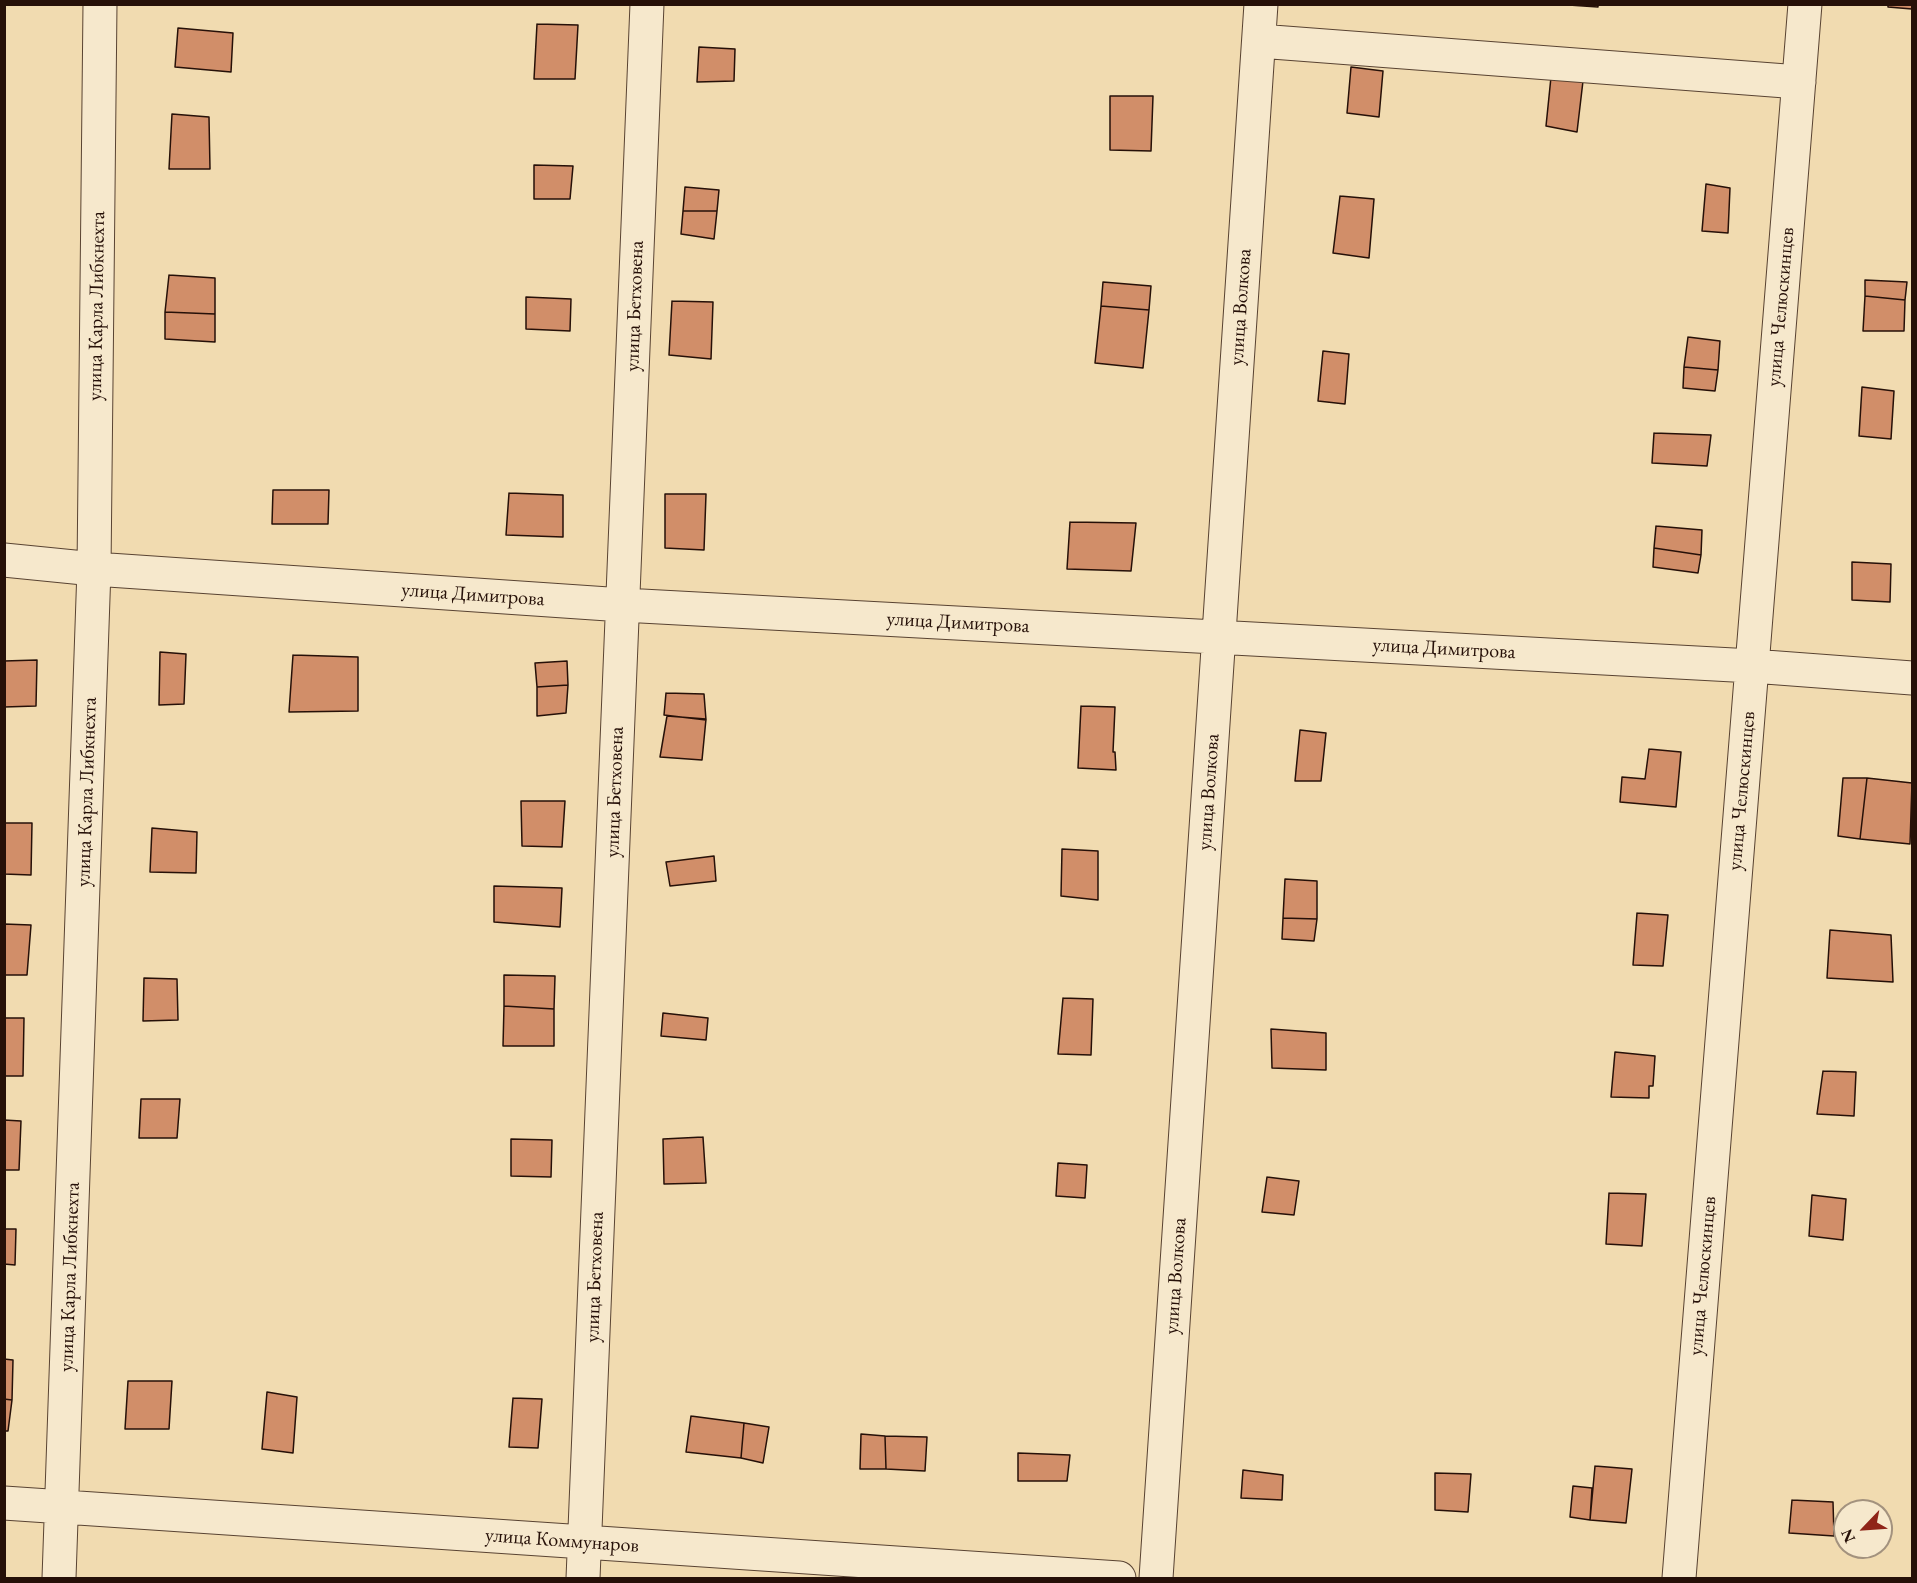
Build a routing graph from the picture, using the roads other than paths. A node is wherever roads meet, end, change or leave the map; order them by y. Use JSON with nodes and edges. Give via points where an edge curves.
{"nodes":[{"id":1,"x":100,"y":4,"type":"edge"},
{"id":2,"x":647,"y":4,"type":"edge"},
{"id":3,"x":1261,"y":4,"type":"edge"},
{"id":4,"x":1805,"y":4,"type":"edge"},
{"id":5,"x":1259,"y":41,"type":"junction"},
{"id":6,"x":1798,"y":82,"type":"junction"},
{"id":7,"x":4,"y":560,"type":"edge"},
{"id":8,"x":94,"y":569,"type":"junction"},
{"id":9,"x":623,"y":605,"type":"junction"},
{"id":10,"x":1219,"y":636,"type":"junction"},
{"id":11,"x":1752,"y":666,"type":"junction"},
{"id":12,"x":1912,"y":678,"type":"edge"},
{"id":13,"x":4,"y":1503,"type":"edge"},
{"id":14,"x":62,"y":1507,"type":"junction"},
{"id":15,"x":584,"y":1542,"type":"junction"},
{"id":16,"x":59,"y":1578,"type":"edge"},
{"id":17,"x":583,"y":1578,"type":"edge"},
{"id":18,"x":1119,"y":1578,"type":"edge"},
{"id":19,"x":1156,"y":1578,"type":"edge"},
{"id":20,"x":1679,"y":1578,"type":"edge"}],
"edges":[{"from":1,"to":8,"type":"street","name":"улица Карла Либкнехта"},
{"from":2,"to":9,"type":"street","name":"улица Бетховена"},
{"from":3,"to":5,"type":"street","name":"улица Волкова"},
{"from":4,"to":6,"type":"street","name":"улица Челюскинцев"},
{"from":5,"to":6,"type":"street"},
{"from":5,"to":10,"type":"street","name":"улица Волкова"},
{"from":6,"to":11,"type":"street","name":"улица Челюскинцев"},
{"from":7,"to":8,"type":"street","name":"улица Димитрова"},
{"from":8,"to":9,"type":"street","name":"улица Димитрова"},
{"from":8,"to":14,"type":"street","name":"улица Карла Либкнехта"},
{"from":9,"to":10,"type":"street","name":"улица Димитрова"},
{"from":9,"to":15,"type":"street","name":"улица Бетховена"},
{"from":10,"to":11,"type":"street","name":"улица Димитрова"},
{"from":10,"to":19,"type":"street","name":"улица Волкова"},
{"from":11,"to":12,"type":"street","name":"улица Димитрова"},
{"from":11,"to":20,"type":"street","name":"улица Челюскинцев"},
{"from":13,"to":14,"type":"street","name":"улица Коммунаров"},
{"from":14,"to":15,"type":"street","name":"улица Коммунаров"},
{"from":14,"to":16,"type":"street","name":"улица Карла Либкнехта"},
{"from":15,"to":17,"type":"street","name":"улица Бетховена"},
{"from":15,"to":18,"type":"street","name":"улица Коммунаров"}]}
